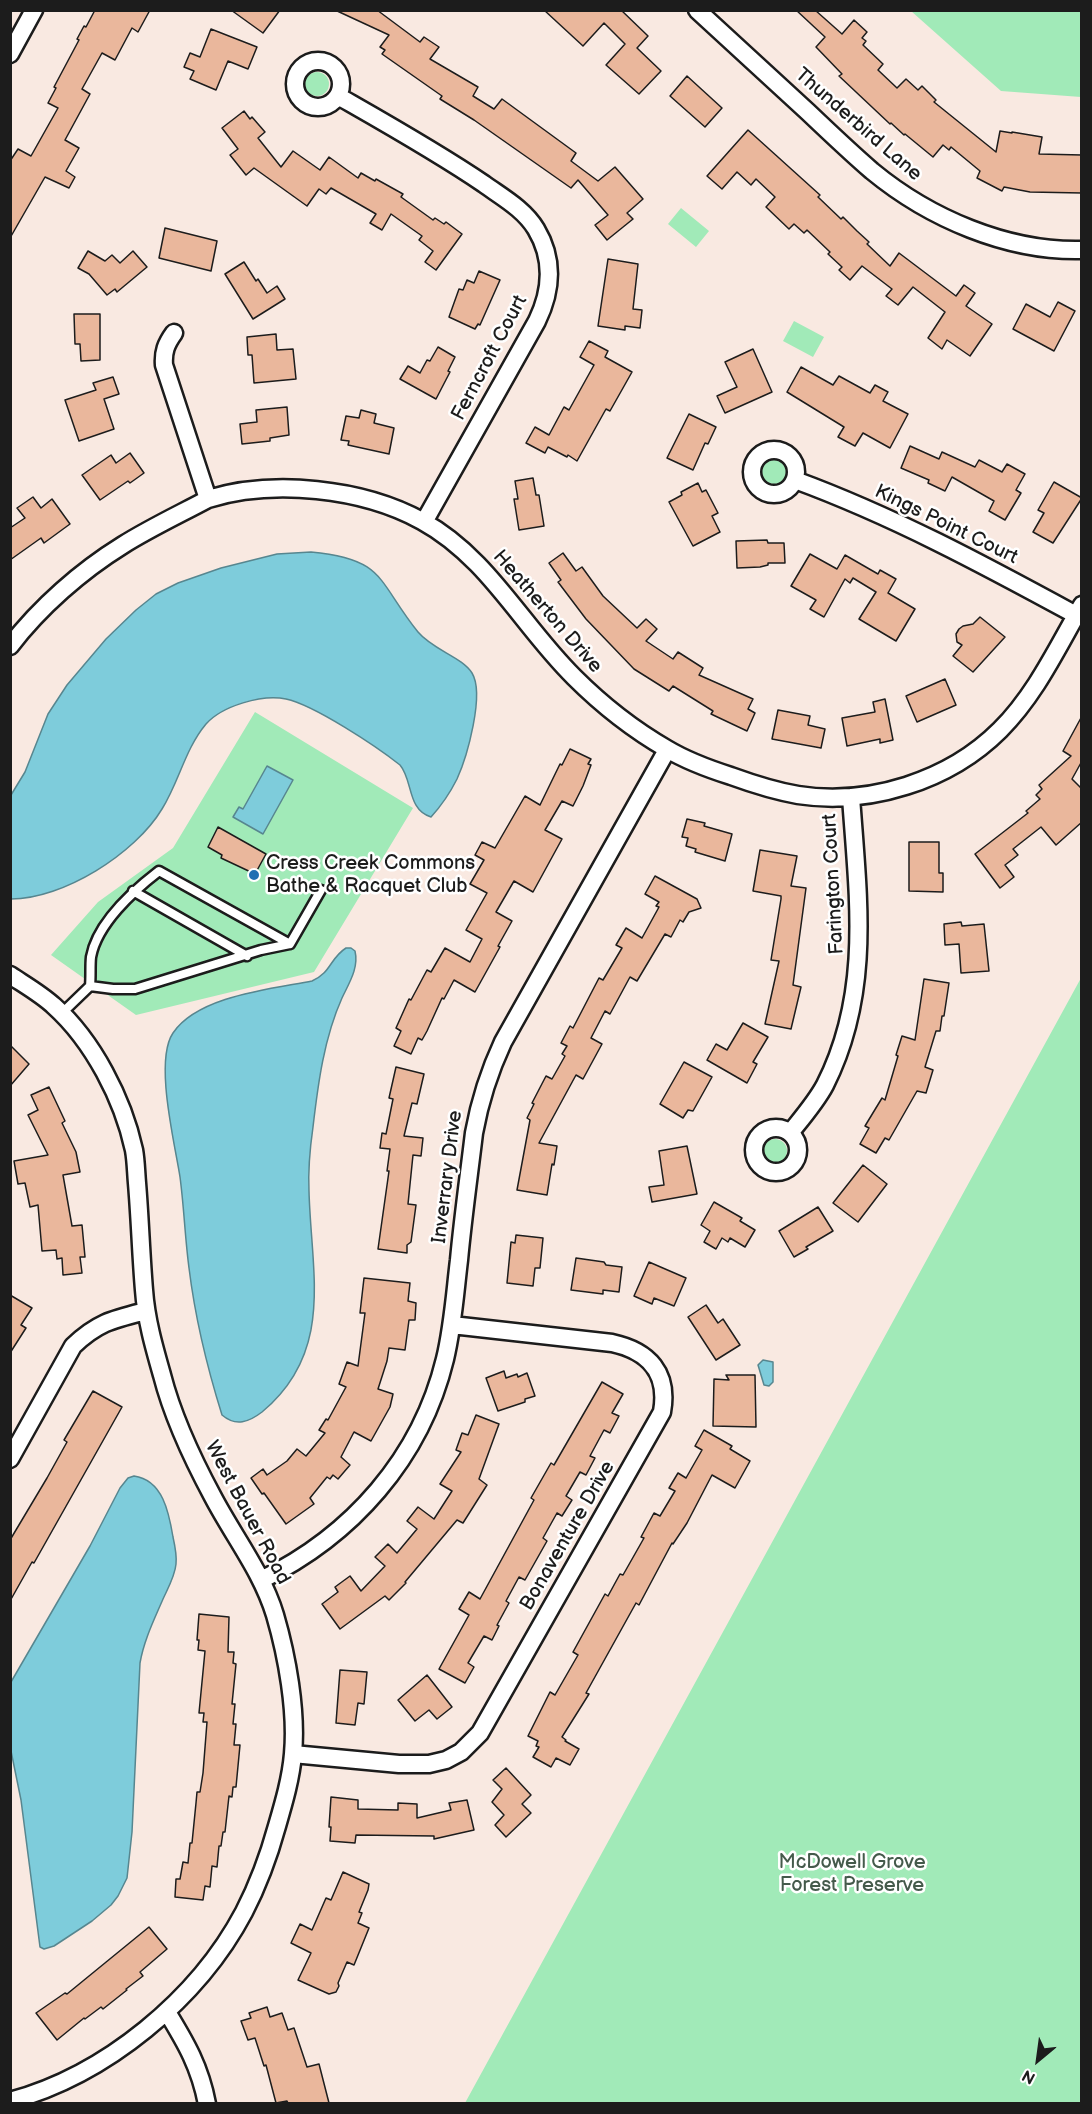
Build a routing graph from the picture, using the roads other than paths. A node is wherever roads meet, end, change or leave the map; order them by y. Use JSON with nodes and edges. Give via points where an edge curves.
{"nodes":[{"id":1,"x":34,"y":10,"type":"edge"},
{"id":2,"x":697,"y":10,"type":"edge"},
{"id":3,"x":10,"y":54,"type":"edge"},
{"id":4,"x":338,"y":96,"type":"dead end"},
{"id":5,"x":1082,"y":250,"type":"edge"},
{"id":6,"x":174,"y":333,"type":"dead end"},
{"id":7,"x":795,"y":480,"type":"dead end"},
{"id":8,"x":208,"y":500,"type":"junction"},
{"id":9,"x":424,"y":522,"type":"junction"},
{"id":10,"x":1079,"y":610,"type":"edge"},
{"id":11,"x":10,"y":646,"type":"edge"},
{"id":12,"x":667,"y":750,"type":"junction"},
{"id":13,"x":850,"y":797,"type":"junction"},
{"id":14,"x":321,"y":890,"type":"dead end"},
{"id":15,"x":133,"y":891,"type":"junction"},
{"id":16,"x":290,"y":944,"type":"junction"},
{"id":17,"x":247,"y":956,"type":"junction"},
{"id":18,"x":10,"y":975,"type":"edge"},
{"id":19,"x":90,"y":986,"type":"junction"},
{"id":20,"x":61,"y":1014,"type":"junction"},
{"id":21,"x":790,"y":1133,"type":"dead end"},
{"id":22,"x":146,"y":1311,"type":"junction"},
{"id":23,"x":453,"y":1324,"type":"junction"},
{"id":24,"x":10,"y":1458,"type":"edge"},
{"id":25,"x":261,"y":1580,"type":"junction"},
{"id":26,"x":293,"y":1754,"type":"junction"},
{"id":27,"x":167,"y":2012,"type":"junction"},
{"id":28,"x":10,"y":2101,"type":"edge"},
{"id":29,"x":207,"y":2103,"type":"edge"}],
"edges":[{"from":1,"to":3,"type":"street"},
{"from":2,"to":5,"type":"street","name":"Thunderbird Lane","via":[[873,172],[919,205],[962,226],[1009,241]]},
{"from":4,"to":9,"type":"street","name":"Ferncroft Court","via":[[452,162],[508,200],[535,227],[545,246],[549,286],[544,306]]},
{"from":6,"to":8,"type":"street","via":[[165,347],[164,365]]},
{"from":7,"to":10,"type":"street","name":"Kings Point Court","via":[[903,525]]},
{"from":8,"to":9,"type":"street","name":"Heatherton Drive","via":[[221,495],[311,489],[351,495]]},
{"from":8,"to":11,"type":"street","name":"Heatherton Drive","via":[[98,562],[43,609]]},
{"from":9,"to":12,"type":"street","name":"Heatherton Drive","via":[[481,567],[547,649],[586,689]]},
{"from":10,"to":13,"type":"street","name":"Heatherton Drive","via":[[1022,705],[981,747],[934,775],[897,789]]},
{"from":12,"to":13,"type":"street","name":"Heatherton Drive","via":[[762,787],[799,795]]},
{"from":12,"to":23,"type":"street","name":"Inverrary Drive","via":[[489,1071],[474,1133]]},
{"from":13,"to":21,"type":"street","name":"Farington Court","via":[[860,921],[855,994],[839,1052],[824,1086]]},
{"from":14,"to":16,"type":"lane"},
{"from":15,"to":16,"type":"lane","via":[[159,871]]},
{"from":15,"to":17,"type":"lane"},
{"from":15,"to":19,"type":"lane","via":[[98,935],[91,957]]},
{"from":16,"to":17,"type":"lane"},
{"from":17,"to":19,"type":"lane","via":[[135,989]]},
{"from":18,"to":20,"type":"street","name":"West Bauer Road"},
{"from":19,"to":20,"type":"lane"},
{"from":20,"to":22,"type":"street","name":"West Bauer Road","via":[[92,1050],[122,1108],[134,1152]]},
{"from":22,"to":24,"type":"street","via":[[99,1325],[73,1346]]},
{"from":22,"to":25,"type":"street","name":"West Bauer Road","via":[[167,1394],[187,1446]]},
{"from":23,"to":25,"type":"street","name":"Inverrary Drive","via":[[431,1402],[395,1471],[341,1529]]},
{"from":23,"to":26,"type":"street","name":"Bonaventure Drive","via":[[630,1347],[656,1370],[662,1384],[662,1412],[480,1732],[468,1746],[446,1760],[429,1764]]},
{"from":25,"to":26,"type":"street","name":"West Bauer Road","via":[[288,1663]]},
{"from":26,"to":27,"type":"street","name":"West Bauer Road","via":[[268,1859],[243,1914],[216,1955]]},
{"from":27,"to":28,"type":"street","name":"West Bauer Road","via":[[92,2066]]},
{"from":27,"to":29,"type":"street","via":[[196,2062]]}]}
